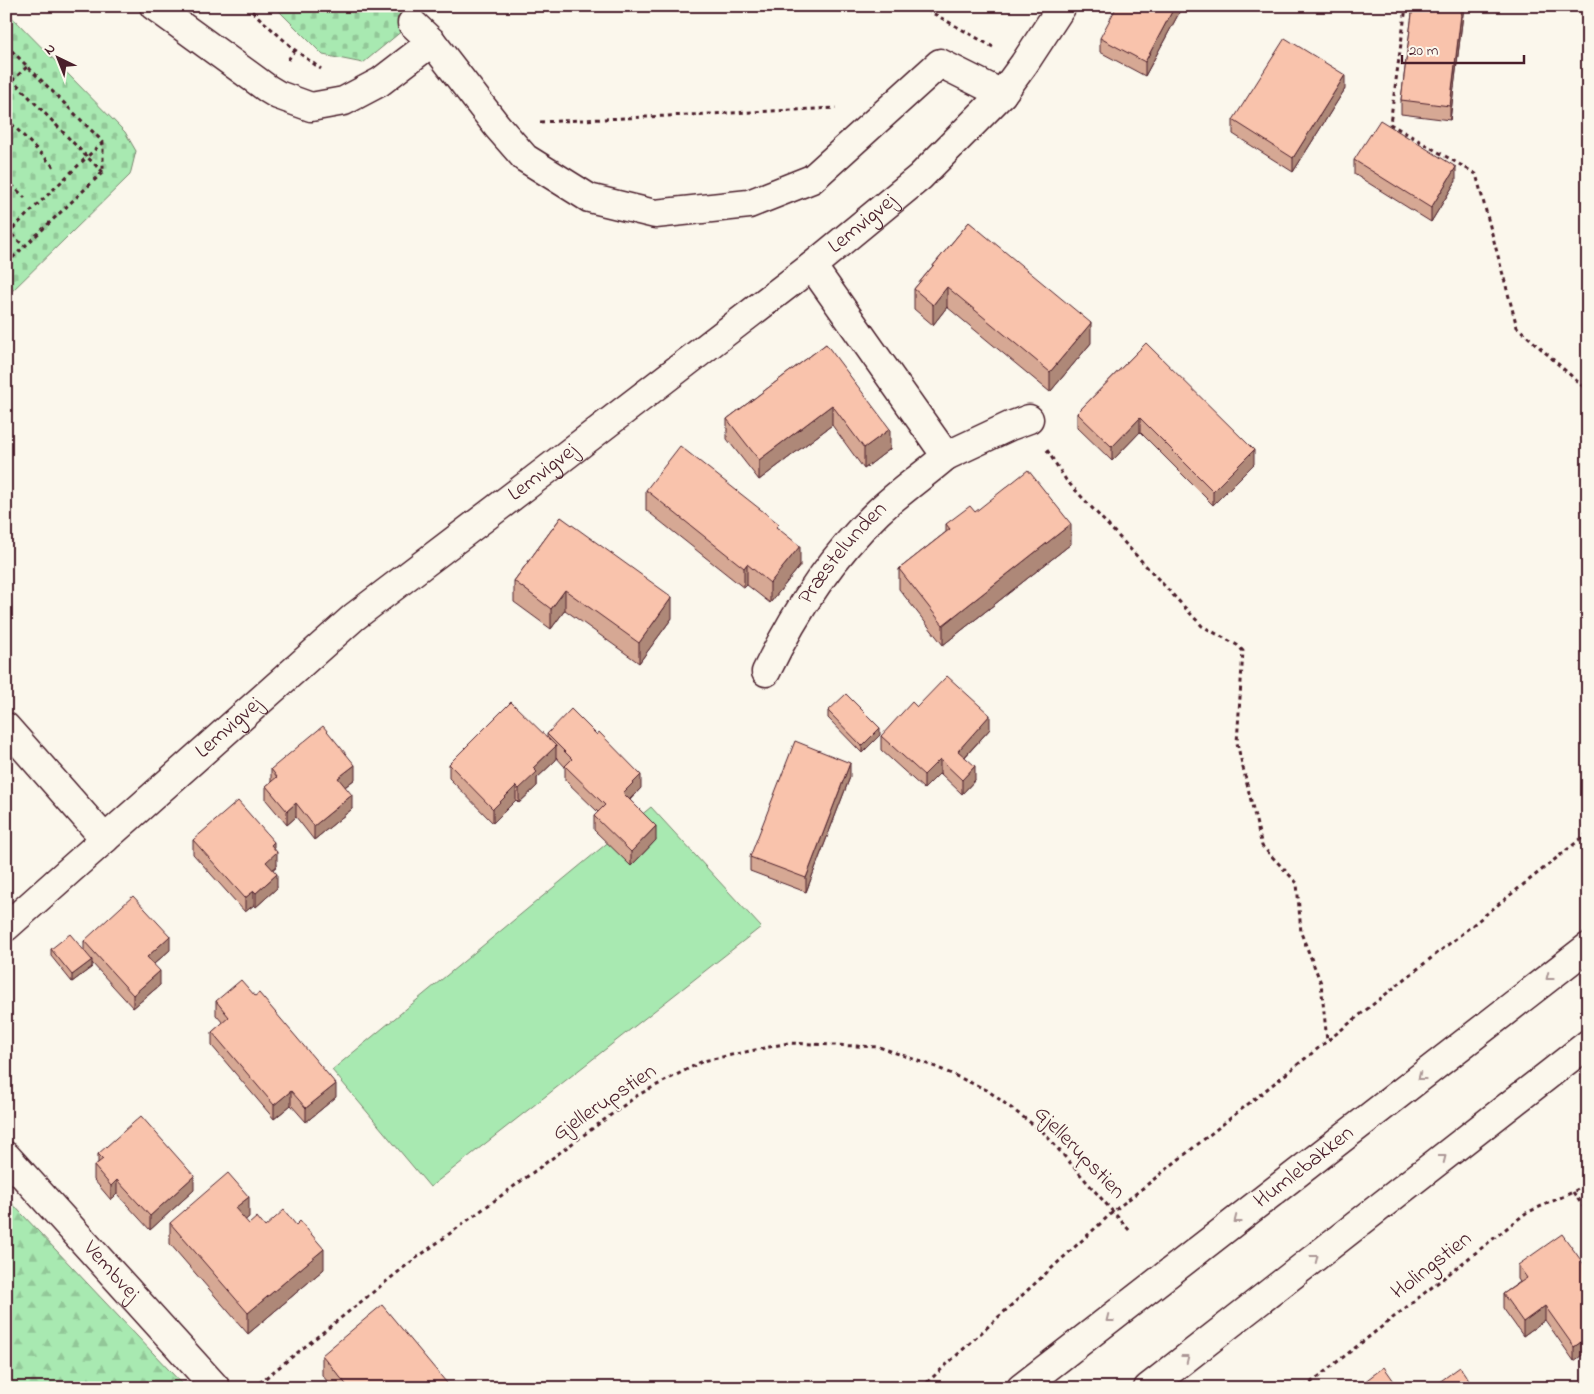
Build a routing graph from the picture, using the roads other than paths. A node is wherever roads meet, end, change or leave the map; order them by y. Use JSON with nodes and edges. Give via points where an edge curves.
{"nodes":[{"id":1,"x":154,"y":6,"type":"edge"},
{"id":2,"x":1062,"y":6,"type":"edge"},
{"id":3,"x":412,"y":24,"type":"dead end"},
{"id":4,"x":432,"y":42,"type":"junction"},
{"id":5,"x":1002,"y":94,"type":"junction"},
{"id":6,"x":812,"y":266,"type":"junction"},
{"id":7,"x":1029,"y":420,"type":"road end"},
{"id":8,"x":946,"y":456,"type":"junction"},
{"id":9,"x":766,"y":672,"type":"dead end"},
{"id":10,"x":6,"y":727,"type":"edge"},
{"id":11,"x":105,"y":839,"type":"junction"},
{"id":12,"x":6,"y":927,"type":"edge"},
{"id":13,"x":1588,"y":947,"type":"edge"},
{"id":14,"x":1588,"y":1044,"type":"edge"},
{"id":15,"x":6,"y":1156,"type":"edge"},
{"id":16,"x":216,"y":1388,"type":"edge"},
{"id":17,"x":1021,"y":1388,"type":"edge"},
{"id":18,"x":1148,"y":1388,"type":"edge"}],
"edges":[{"from":1,"to":4,"type":"street","via":[[268,89],[311,107],[344,101],[380,82]]},
{"from":2,"to":5,"type":"street","name":"Lemvigvej"},
{"from":3,"to":4,"type":"street"},
{"from":4,"to":5,"type":"street","via":[[525,158],[589,198],[655,214],[749,204],[812,179],[940,63]]},
{"from":5,"to":6,"type":"street","name":"Lemvigvej","via":[[920,177]]},
{"from":6,"to":8,"type":"street"},
{"from":6,"to":11,"type":"street","name":"Lemvigvej","via":[[354,616]]},
{"from":7,"to":8,"type":"street","name":"Præstelunden"},
{"from":8,"to":9,"type":"street","name":"Præstelunden","via":[[878,512],[828,565],[784,635]]},
{"from":10,"to":11,"type":"street"},
{"from":11,"to":12,"type":"street","name":"Lemvigvej"},
{"from":13,"to":17,"type":"street","name":"Humlebakken","one_way":true},
{"from":18,"to":14,"type":"street","one_way":true},
{"from":15,"to":16,"type":"street","name":"Vembvej"}]}
